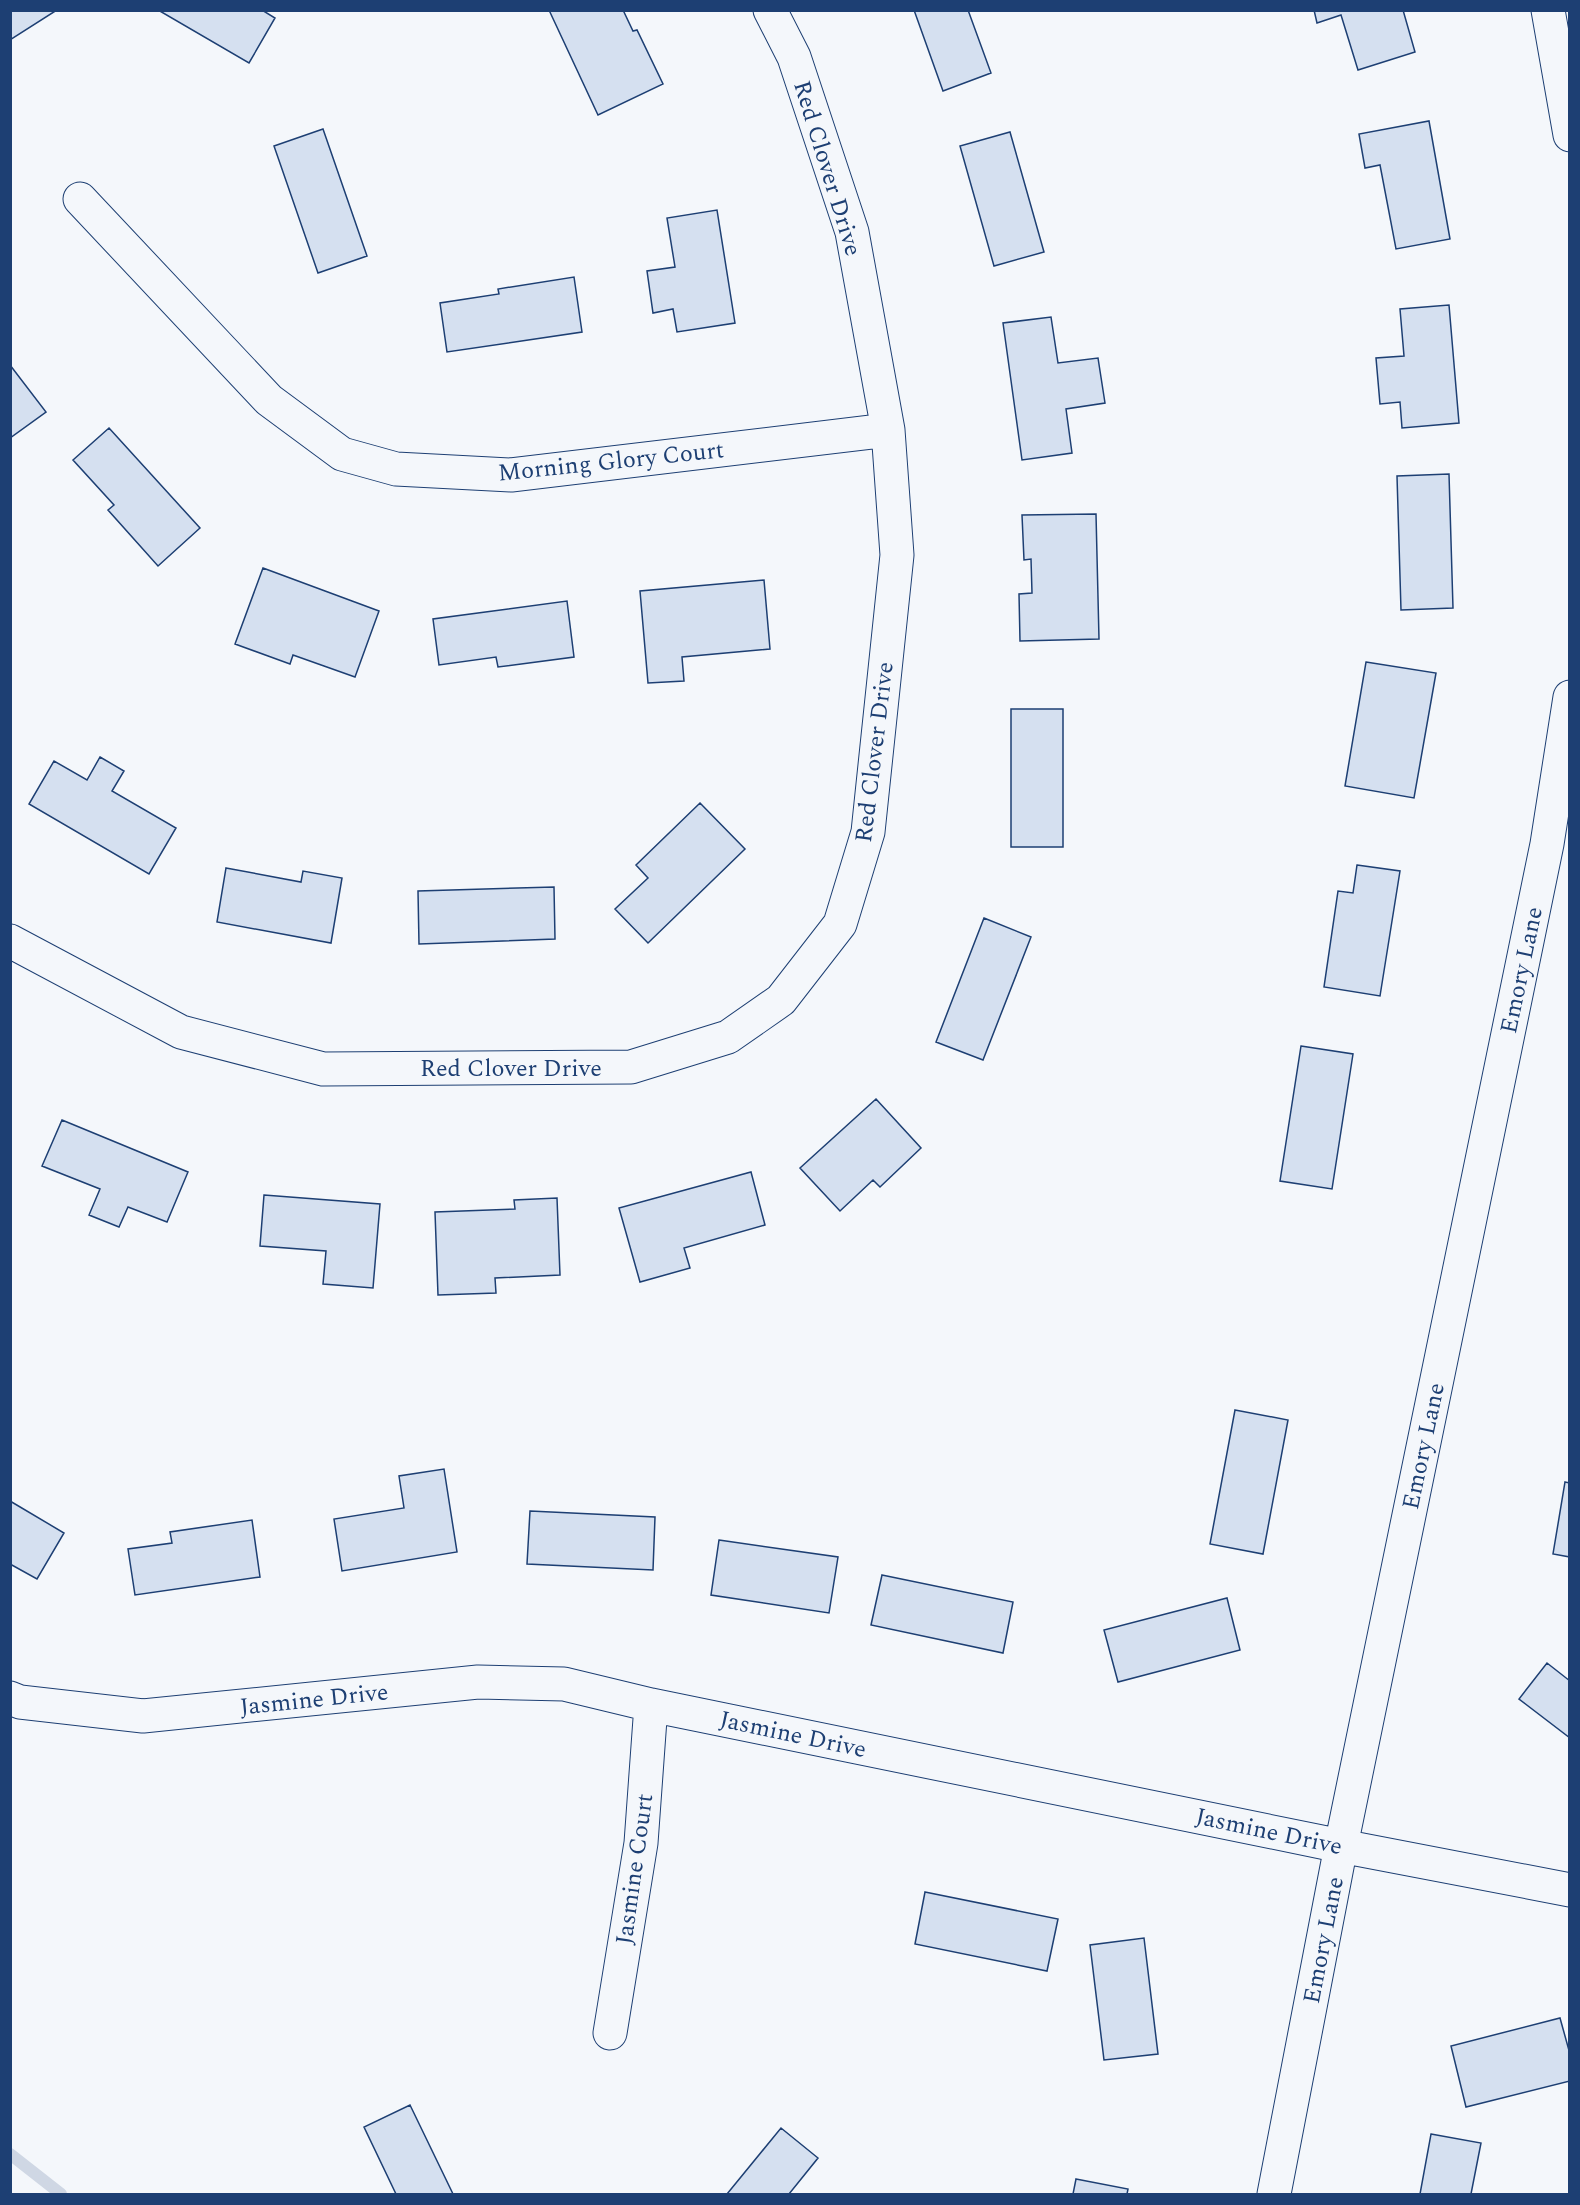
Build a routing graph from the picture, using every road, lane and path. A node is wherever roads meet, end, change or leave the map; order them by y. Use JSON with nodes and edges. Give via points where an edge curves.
{"nodes":[{"id":1,"x":770,"y":10,"type":"edge"},
{"id":2,"x":1548,"y":10,"type":"edge"},
{"id":3,"x":1569,"y":135,"type":"edge"},
{"id":4,"x":80,"y":199,"type":"dead end"},
{"id":5,"x":888,"y":430,"type":"junction"},
{"id":6,"x":1569,"y":697,"type":"edge"},
{"id":7,"x":10,"y":941,"type":"edge"},
{"id":8,"x":10,"y":1698,"type":"edge"},
{"id":9,"x":651,"y":1705,"type":"junction"},
{"id":10,"x":1341,"y":1846,"type":"junction"},
{"id":11,"x":1569,"y":1890,"type":"edge"},
{"id":12,"x":610,"y":2033,"type":"dead end"},
{"id":13,"x":1274,"y":2194,"type":"edge"}],
"edges":[{"from":1,"to":5,"type":"street","name":"Red Clover Drive","via":[[794,57],[852,232]]},
{"from":2,"to":3,"type":"street"},
{"from":4,"to":5,"type":"street","name":"Morning Glory Court","via":[[268,400],[353,457],[396,469],[511,475]]},
{"from":5,"to":7,"type":"street","name":"Red Clover Drive","via":[[897,555],[868,832],[840,924],[781,1000],[728,1037],[631,1067],[323,1069],[182,1032]]},
{"from":6,"to":10,"type":"street","name":"Emory Lane","via":[[1547,844]]},
{"from":8,"to":9,"type":"street","name":"Jasmine Drive","via":[[143,1716],[478,1682],[564,1684]]},
{"from":9,"to":10,"type":"street","name":"Jasmine Drive"},
{"from":9,"to":12,"type":"street","name":"Jasmine Court","via":[[641,1843]]},
{"from":10,"to":11,"type":"street","name":"Jasmine Drive"},
{"from":10,"to":13,"type":"street","name":"Emory Lane"}]}
